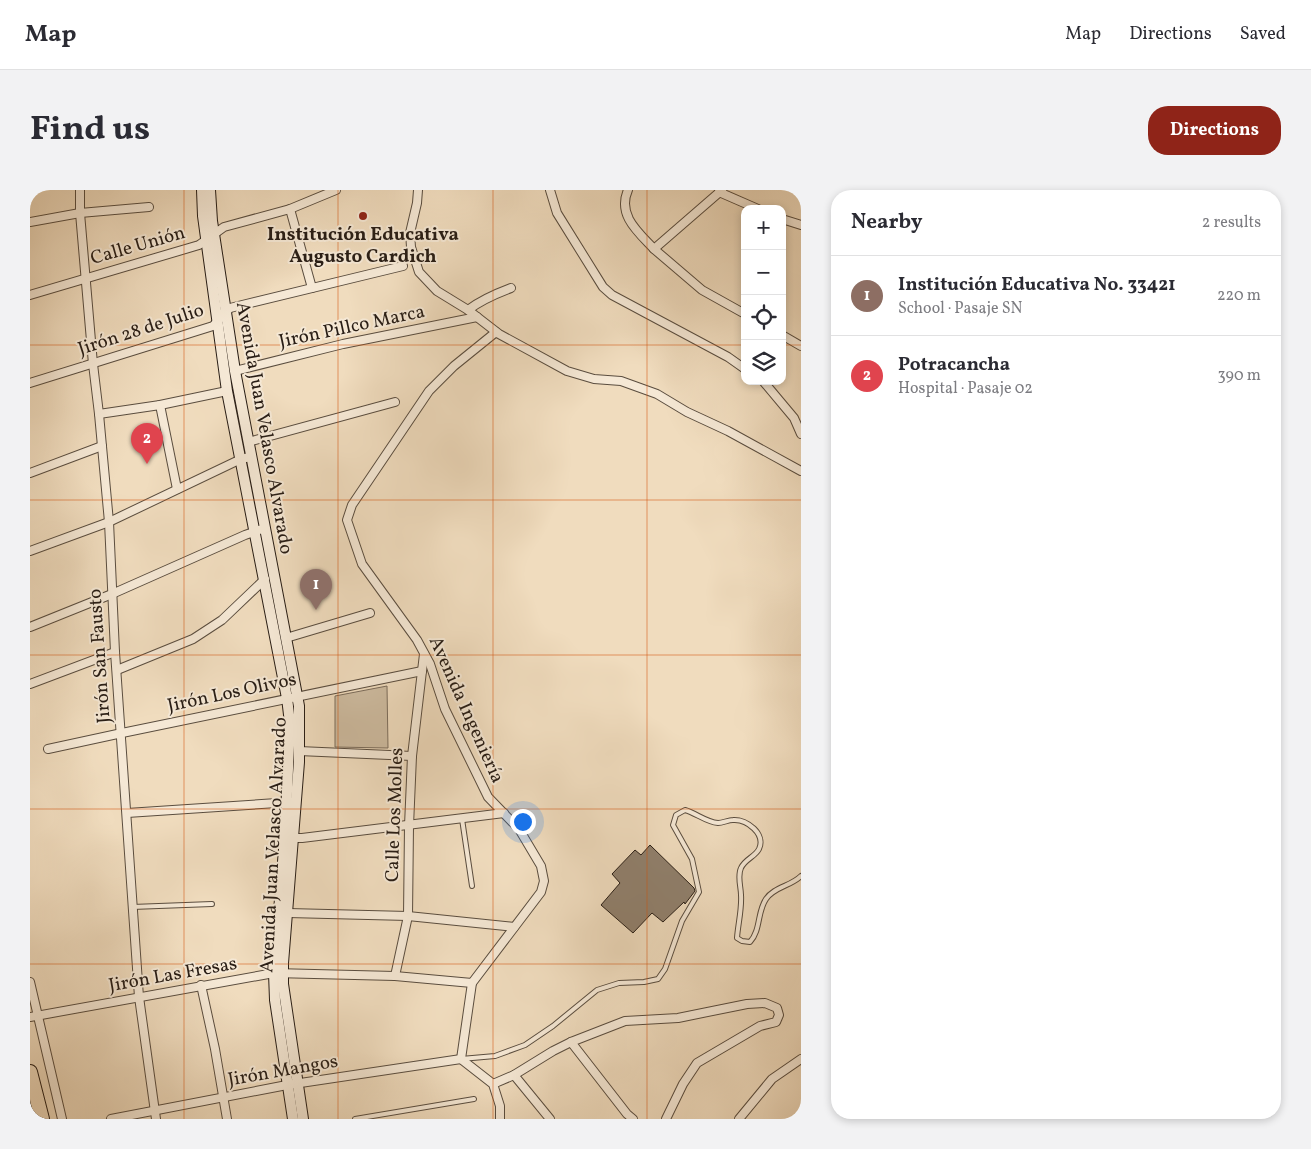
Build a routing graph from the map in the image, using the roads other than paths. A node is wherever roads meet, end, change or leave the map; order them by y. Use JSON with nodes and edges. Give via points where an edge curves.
{"nodes":[{"id":1,"x":80,"y":190,"type":"edge"},
{"id":2,"x":202,"y":190,"type":"edge"},
{"id":3,"x":210,"y":190,"type":"edge"},
{"id":4,"x":336,"y":190,"type":"edge"},
{"id":5,"x":418,"y":190,"type":"edge"},
{"id":6,"x":550,"y":190,"type":"edge"},
{"id":7,"x":628,"y":190,"type":"edge"},
{"id":8,"x":720,"y":191,"type":"edge"},
{"id":9,"x":750,"y":205,"type":"edge"},
{"id":10,"x":149,"y":207,"type":"dead end"},
{"id":11,"x":290,"y":209,"type":"junction"},
{"id":12,"x":80,"y":213,"type":"junction"},
{"id":13,"x":786,"y":220,"type":"edge"},
{"id":14,"x":30,"y":222,"type":"edge"},
{"id":15,"x":801,"y":225,"type":"edge"},
{"id":16,"x":210,"y":237,"type":"junction"},
{"id":17,"x":654,"y":249,"type":"junction"},
{"id":18,"x":403,"y":266,"type":"dead end"},
{"id":19,"x":87,"y":277,"type":"junction"},
{"id":20,"x":312,"y":288,"type":"junction"},
{"id":21,"x":511,"y":288,"type":"dead end"},
{"id":22,"x":30,"y":295,"type":"edge"},
{"id":23,"x":468,"y":310,"type":"junction"},
{"id":24,"x":741,"y":312,"type":"edge"},
{"id":25,"x":225,"y":314,"type":"junction"},
{"id":26,"x":477,"y":318,"type":"junction"},
{"id":27,"x":217,"y":322,"type":"junction"},
{"id":28,"x":496,"y":332,"type":"junction"},
{"id":29,"x":786,"y":337,"type":"edge"},
{"id":30,"x":801,"y":346,"type":"edge"},
{"id":31,"x":93,"y":364,"type":"junction"},
{"id":32,"x":741,"y":366,"type":"edge"},
{"id":33,"x":235,"y":371,"type":"junction"},
{"id":34,"x":30,"y":383,"type":"edge"},
{"id":35,"x":766,"y":385,"type":"edge"},
{"id":36,"x":227,"y":391,"type":"junction"},
{"id":37,"x":395,"y":402,"type":"dead end"},
{"id":38,"x":160,"y":406,"type":"junction"},
{"id":39,"x":99,"y":414,"type":"junction"},
{"id":40,"x":801,"y":434,"type":"edge"},
{"id":41,"x":248,"y":442,"type":"junction"},
{"id":42,"x":102,"y":446,"type":"junction"},
{"id":43,"x":246,"y":458,"type":"junction"},
{"id":44,"x":801,"y":471,"type":"edge"},
{"id":45,"x":30,"y":473,"type":"edge"},
{"id":46,"x":177,"y":489,"type":"junction"},
{"id":47,"x":109,"y":522,"type":"junction"},
{"id":48,"x":260,"y":530,"type":"junction"},
{"id":49,"x":30,"y":551,"type":"edge"},
{"id":50,"x":265,"y":579,"type":"junction"},
{"id":51,"x":112,"y":594,"type":"junction"},
{"id":52,"x":370,"y":613,"type":"dead end"},
{"id":53,"x":30,"y":627,"type":"edge"},
{"id":54,"x":286,"y":638,"type":"junction"},
{"id":55,"x":115,"y":652,"type":"junction"},
{"id":56,"x":424,"y":654,"type":"junction"},
{"id":57,"x":117,"y":670,"type":"junction"},
{"id":58,"x":422,"y":671,"type":"junction"},
{"id":59,"x":30,"y":684,"type":"edge"},
{"id":60,"x":292,"y":697,"type":"junction"},
{"id":61,"x":122,"y":733,"type":"junction"},
{"id":62,"x":48,"y":749,"type":"dead end"},
{"id":63,"x":299,"y":751,"type":"junction"},
{"id":64,"x":412,"y":756,"type":"junction"},
{"id":65,"x":291,"y":802,"type":"junction"},
{"id":66,"x":127,"y":813,"type":"junction"},
{"id":67,"x":504,"y":813,"type":"junction"},
{"id":68,"x":462,"y":819,"type":"junction"},
{"id":69,"x":409,"y":826,"type":"junction"},
{"id":70,"x":294,"y":838,"type":"junction"},
{"id":71,"x":801,"y":876,"type":"edge"},
{"id":72,"x":472,"y":886,"type":"dead end"},
{"id":73,"x":212,"y":904,"type":"dead end"},
{"id":74,"x":132,"y":907,"type":"junction"},
{"id":75,"x":288,"y":913,"type":"junction"},
{"id":76,"x":408,"y":916,"type":"junction"},
{"id":77,"x":514,"y":927,"type":"junction"},
{"id":78,"x":278,"y":973,"type":"junction"},
{"id":79,"x":395,"y":976,"type":"junction"},
{"id":80,"x":30,"y":982,"type":"edge"},
{"id":81,"x":472,"y":984,"type":"junction"},
{"id":82,"x":201,"y":985,"type":"junction"},
{"id":83,"x":139,"y":997,"type":"junction"},
{"id":84,"x":39,"y":1016,"type":"junction"},
{"id":85,"x":30,"y":1017,"type":"edge"},
{"id":86,"x":571,"y":1042,"type":"junction"},
{"id":87,"x":462,"y":1058,"type":"junction"},
{"id":88,"x":801,"y":1059,"type":"edge"},
{"id":89,"x":30,"y":1072,"type":"edge"},
{"id":90,"x":514,"y":1075,"type":"junction"},
{"id":91,"x":292,"y":1084,"type":"junction"},
{"id":92,"x":493,"y":1084,"type":"junction"},
{"id":93,"x":223,"y":1098,"type":"junction"},
{"id":94,"x":474,"y":1099,"type":"dead end"},
{"id":95,"x":155,"y":1110,"type":"junction"},
{"id":96,"x":42,"y":1119,"type":"edge"},
{"id":97,"x":62,"y":1119,"type":"edge"},
{"id":98,"x":111,"y":1119,"type":"edge"},
{"id":99,"x":156,"y":1119,"type":"edge"},
{"id":100,"x":228,"y":1119,"type":"edge"},
{"id":101,"x":293,"y":1119,"type":"edge"},
{"id":102,"x":303,"y":1119,"type":"edge"},
{"id":103,"x":355,"y":1119,"type":"edge"},
{"id":104,"x":500,"y":1119,"type":"edge"},
{"id":105,"x":550,"y":1119,"type":"edge"},
{"id":106,"x":633,"y":1119,"type":"edge"},
{"id":107,"x":666,"y":1119,"type":"edge"},
{"id":108,"x":739,"y":1119,"type":"edge"}],
"edges":[{"from":1,"to":12,"type":"street","name":"Jirón San Fausto"},
{"from":2,"to":16,"type":"street","name":"Avenida Juan Velasco Alvarado","via":[[203,216]]},
{"from":3,"to":16,"type":"street","name":"Avenida Juan Velasco Alvarado"},
{"from":4,"to":11,"type":"street","name":"Calle Unión"},
{"from":5,"to":23,"type":"street","via":[[410,233],[419,272],[436,291]]},
{"from":6,"to":32,"type":"street","via":[[556,214],[603,287]]},
{"from":7,"to":17,"type":"street","via":[[625,211],[629,221]]},
{"from":8,"to":9,"type":"street"},
{"from":8,"to":17,"type":"street"},
{"from":10,"to":12,"type":"street"},
{"from":11,"to":16,"type":"street","name":"Calle Unión","via":[[224,227]]},
{"from":11,"to":20,"type":"street"},
{"from":12,"to":14,"type":"street"},
{"from":12,"to":19,"type":"street","name":"Jirón San Fausto"},
{"from":13,"to":15,"type":"street"},
{"from":16,"to":19,"type":"street","name":"Calle Unión","via":[[199,245]]},
{"from":16,"to":25,"type":"street","name":"Avenida Juan Velasco Alvarado"},
{"from":16,"to":27,"type":"street","name":"Avenida Juan Velasco Alvarado"},
{"from":17,"to":24,"type":"street","via":[[702,290]]},
{"from":18,"to":20,"type":"street","name":"Jirón 28 de Julio"},
{"from":19,"to":22,"type":"street","name":"Calle Unión"},
{"from":19,"to":31,"type":"street","name":"Jirón San Fausto"},
{"from":20,"to":25,"type":"street","name":"Jirón 28 de Julio","via":[[230,308]]},
{"from":21,"to":23,"type":"street"},
{"from":23,"to":26,"type":"street"},
{"from":25,"to":27,"type":"street","name":"Jirón 28 de Julio"},
{"from":25,"to":33,"type":"street","name":"Avenida Juan Velasco Alvarado"},
{"from":26,"to":28,"type":"street"},
{"from":26,"to":33,"type":"street","name":"Jirón Pillco Marca","via":[[343,344]]},
{"from":27,"to":31,"type":"street","name":"Jirón 28 de Julio","via":[[213,326]]},
{"from":27,"to":36,"type":"street","name":"Avenida Juan Velasco Alvarado"},
{"from":28,"to":44,"type":"street","via":[[568,371],[594,379],[621,381],[657,394]]},
{"from":28,"to":56,"type":"street","name":"Avenida Ingeniería","via":[[429,391],[352,505],[347,520],[362,564]]},
{"from":29,"to":30,"type":"street"},
{"from":31,"to":34,"type":"street","name":"Jirón 28 de Julio"},
{"from":31,"to":39,"type":"street","name":"Jirón San Fausto"},
{"from":33,"to":41,"type":"street","name":"Avenida Juan Velasco Alvarado"},
{"from":35,"to":40,"type":"street","via":[[794,418]]},
{"from":36,"to":38,"type":"street"},
{"from":36,"to":43,"type":"street","name":"Avenida Juan Velasco Alvarado"},
{"from":37,"to":41,"type":"street"},
{"from":38,"to":39,"type":"street"},
{"from":38,"to":46,"type":"street"},
{"from":39,"to":42,"type":"street","name":"Jirón San Fausto"},
{"from":41,"to":43,"type":"street","name":"Avenida Juan Velasco Alvarado"},
{"from":42,"to":45,"type":"street"},
{"from":42,"to":47,"type":"street","name":"Jirón San Fausto"},
{"from":43,"to":46,"type":"street"},
{"from":43,"to":48,"type":"street","name":"Avenida Juan Velasco Alvarado"},
{"from":46,"to":47,"type":"street"},
{"from":47,"to":49,"type":"street"},
{"from":47,"to":51,"type":"street","name":"Jirón San Fausto"},
{"from":48,"to":50,"type":"street","name":"Avenida Juan Velasco Alvarado"},
{"from":48,"to":51,"type":"street"},
{"from":48,"to":54,"type":"street","name":"Avenida Juan Velasco Alvarado"},
{"from":50,"to":57,"type":"street","via":[[222,620],[193,639]]},
{"from":50,"to":60,"type":"street","name":"Avenida Juan Velasco Alvarado"},
{"from":51,"to":53,"type":"street"},
{"from":51,"to":55,"type":"street","name":"Jirón San Fausto"},
{"from":52,"to":54,"type":"street"},
{"from":54,"to":60,"type":"street","name":"Avenida Juan Velasco Alvarado"},
{"from":55,"to":57,"type":"street","name":"Jirón San Fausto"},
{"from":55,"to":59,"type":"street"},
{"from":56,"to":58,"type":"street","name":"Calle Los Molles"},
{"from":56,"to":67,"type":"street","name":"Avenida Ingeniería","via":[[445,709],[488,796]]},
{"from":57,"to":61,"type":"street","name":"Jirón San Fausto"},
{"from":58,"to":60,"type":"street","name":"Jirón Los Olivos"},
{"from":58,"to":64,"type":"street","name":"Calle Los Molles"},
{"from":60,"to":61,"type":"street","name":"Jirón Los Olivos"},
{"from":60,"to":63,"type":"street","name":"Avenida Juan Velasco Alvarado","via":[[300,719]]},
{"from":60,"to":65,"type":"street","name":"Avenida Juan Velasco Alvarado"},
{"from":61,"to":62,"type":"street","name":"Jirón Los Olivos"},
{"from":61,"to":66,"type":"street","name":"Jirón San Fausto"},
{"from":63,"to":64,"type":"street"},
{"from":63,"to":65,"type":"street","name":"Avenida Juan Velasco Alvarado"},
{"from":64,"to":69,"type":"street","name":"Calle Los Molles"},
{"from":65,"to":66,"type":"street"},
{"from":65,"to":70,"type":"street","name":"Avenida Juan Velasco Alvarado"},
{"from":65,"to":78,"type":"street","name":"Avenida Juan Velasco Alvarado"},
{"from":66,"to":74,"type":"street","name":"Jirón San Fausto"},
{"from":67,"to":68,"type":"street"},
{"from":67,"to":77,"type":"street","name":"Avenida Ingeniería","via":[[524,837],[541,866],[544,881],[541,892]]},
{"from":68,"to":69,"type":"street"},
{"from":68,"to":72,"type":"lane"},
{"from":69,"to":70,"type":"street"},
{"from":69,"to":76,"type":"street","name":"Calle Los Molles"},
{"from":70,"to":75,"type":"street","name":"Avenida Juan Velasco Alvarado"},
{"from":71,"to":87,"type":"lane","via":[[767,896],[760,907],[756,936],[750,942],[742,942],[737,938],[740,869],[755,855],[762,839],[746,823],[734,819],[718,823],[685,810],[676,815],[673,825],[692,859],[699,892],[682,921],[665,969],[658,978],[619,983],[597,990],[525,1045],[495,1056]]},
{"from":73,"to":74,"type":"lane"},
{"from":74,"to":83,"type":"street","name":"Jirón San Fausto"},
{"from":75,"to":76,"type":"street"},
{"from":75,"to":78,"type":"street","name":"Avenida Juan Velasco Alvarado"},
{"from":76,"to":77,"type":"street"},
{"from":76,"to":79,"type":"street","name":"Calle Los Molles"},
{"from":77,"to":81,"type":"street","name":"Avenida Ingeniería"},
{"from":78,"to":79,"type":"street","name":"Jirón Las Fresas"},
{"from":78,"to":82,"type":"street","name":"Jirón Las Fresas"},
{"from":78,"to":91,"type":"street","name":"Avenida Juan Velasco Alvarado","via":[[276,1000]]},
{"from":79,"to":81,"type":"street","name":"Jirón Las Fresas"},
{"from":80,"to":84,"type":"street"},
{"from":81,"to":87,"type":"street","name":"Avenida Ingeniería"},
{"from":82,"to":83,"type":"street","name":"Jirón Las Fresas"},
{"from":82,"to":93,"type":"street"},
{"from":83,"to":84,"type":"street","name":"Jirón Las Fresas"},
{"from":83,"to":95,"type":"street","name":"Jirón San Fausto"},
{"from":84,"to":85,"type":"street","name":"Jirón Las Fresas"},
{"from":84,"to":97,"type":"street"},
{"from":86,"to":90,"type":"street"},
{"from":86,"to":106,"type":"street"},
{"from":86,"to":107,"type":"street","via":[[625,1021],[678,1018],[747,1004],[765,1003],[777,1008],[776,1022],[760,1026],[697,1064]]},
{"from":87,"to":91,"type":"street","name":"Jirón Mangos"},
{"from":87,"to":92,"type":"street"},
{"from":88,"to":108,"type":"street","via":[[772,1079]]},
{"from":89,"to":96,"type":"highway"},
{"from":90,"to":92,"type":"street"},
{"from":90,"to":105,"type":"street"},
{"from":91,"to":93,"type":"street","name":"Jirón Mangos"},
{"from":91,"to":101,"type":"street","name":"Avenida Juan Velasco Alvarado"},
{"from":91,"to":102,"type":"street","name":"Avenida Juan Velasco Alvarado"},
{"from":92,"to":104,"type":"street","via":[[500,1106]]},
{"from":93,"to":95,"type":"street","name":"Jirón Mangos"},
{"from":93,"to":100,"type":"street"},
{"from":94,"to":103,"type":"lane"},
{"from":95,"to":98,"type":"street","name":"Jirón Mangos"},
{"from":95,"to":99,"type":"street","name":"Jirón San Fausto"}]}
